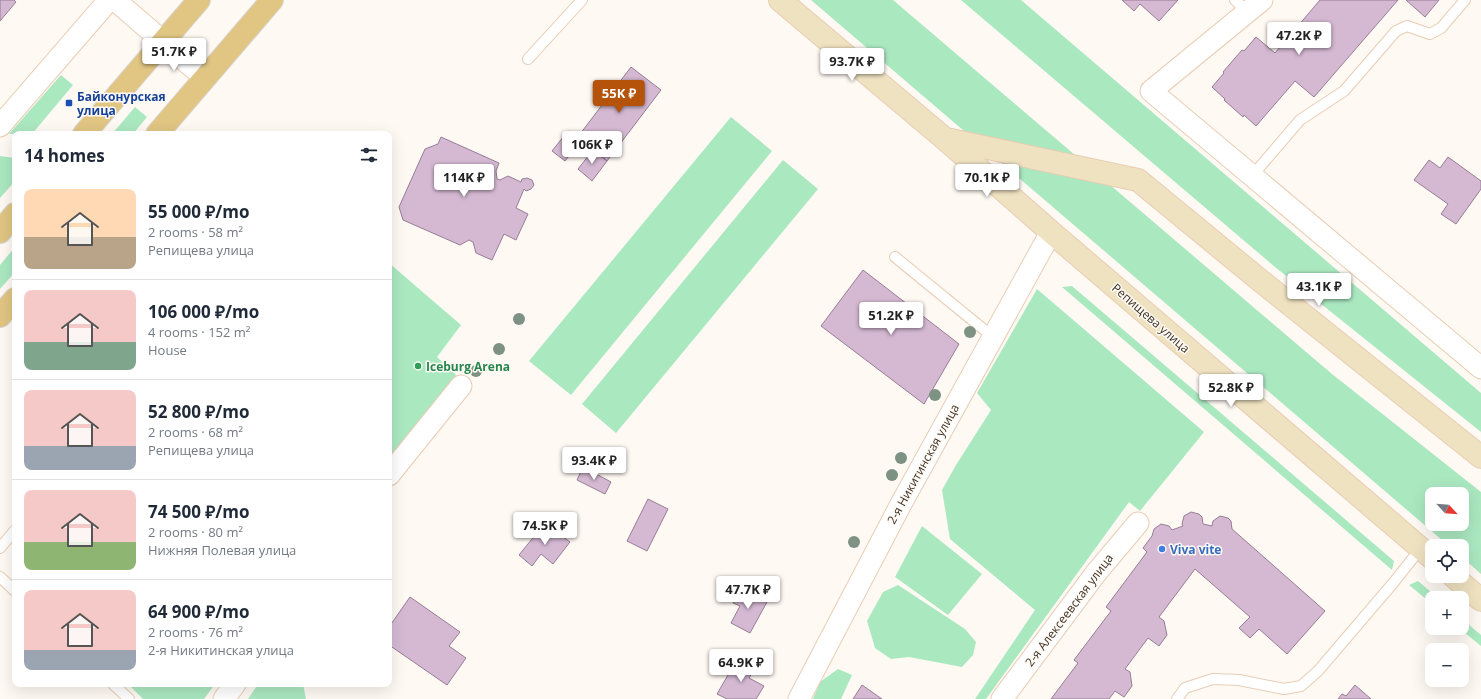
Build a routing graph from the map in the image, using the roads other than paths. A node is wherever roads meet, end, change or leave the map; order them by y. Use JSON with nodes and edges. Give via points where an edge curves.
{"nodes":[{"id":1,"x":109,"y":0,"type":"edge"},
{"id":2,"x":115,"y":0,"type":"edge"},
{"id":3,"x":199,"y":0,"type":"edge"},
{"id":4,"x":272,"y":0,"type":"edge"},
{"id":5,"x":582,"y":0,"type":"edge"},
{"id":6,"x":780,"y":0,"type":"edge"},
{"id":7,"x":1465,"y":0,"type":"edge"},
{"id":8,"x":1248,"y":4,"type":"edge"},
{"id":9,"x":164,"y":42,"type":"junction"},
{"id":10,"x":528,"y":59,"type":"dead end"},
{"id":11,"x":205,"y":78,"type":"junction"},
{"id":12,"x":0,"y":126,"type":"edge"},
{"id":13,"x":87,"y":131,"type":"edge"},
{"id":14,"x":160,"y":131,"type":"edge"},
{"id":15,"x":945,"y":139,"type":"junction"},
{"id":16,"x":1252,"y":176,"type":"junction"},
{"id":17,"x":12,"y":218,"type":"edge"},
{"id":18,"x":0,"y":232,"type":"edge"},
{"id":19,"x":1051,"y":232,"type":"junction"},
{"id":20,"x":895,"y":257,"type":"dead end"},
{"id":21,"x":12,"y":302,"type":"edge"},
{"id":22,"x":0,"y":316,"type":"edge"},
{"id":23,"x":993,"y":337,"type":"junction"},
{"id":24,"x":1480,"y":364,"type":"edge"},
{"id":25,"x":461,"y":386,"type":"dead end"},
{"id":26,"x":1481,"y":458,"type":"edge"},
{"id":27,"x":392,"y":471,"type":"edge"},
{"id":28,"x":1138,"y":523,"type":"dead end"},
{"id":29,"x":12,"y":534,"type":"edge"},
{"id":30,"x":0,"y":548,"type":"edge"},
{"id":31,"x":1425,"y":552,"type":"edge"},
{"id":32,"x":1425,"y":554,"type":"edge"},
{"id":33,"x":0,"y":577,"type":"edge"},
{"id":34,"x":1461,"y":583,"type":"edge"},
{"id":35,"x":12,"y":588,"type":"edge"},
{"id":36,"x":1481,"y":600,"type":"edge"},
{"id":37,"x":116,"y":687,"type":"edge"},
{"id":38,"x":233,"y":687,"type":"edge"},
{"id":39,"x":128,"y":699,"type":"edge"},
{"id":40,"x":224,"y":699,"type":"edge"},
{"id":41,"x":799,"y":699,"type":"edge"},
{"id":42,"x":1002,"y":699,"type":"edge"},
{"id":43,"x":1177,"y":699,"type":"edge"}],
"edges":[{"from":1,"to":12,"type":"street"},
{"from":2,"to":9,"type":"street"},
{"from":3,"to":9,"type":"main road"},
{"from":4,"to":11,"type":"main road"},
{"from":5,"to":10,"type":"lane"},
{"from":6,"to":15,"type":"main road","name":"Репищева улица"},
{"from":7,"to":16,"type":"lane","via":[[1441,28],[1430,34],[1407,26],[1396,31],[1344,92],[1300,120]]},
{"from":8,"to":16,"type":"street","via":[[1151,92]]},
{"from":9,"to":11,"type":"street"},
{"from":9,"to":13,"type":"main road"},
{"from":11,"to":14,"type":"main road"},
{"from":15,"to":19,"type":"main road","name":"Репищева улица"},
{"from":15,"to":26,"type":"main road","name":"Репищева улица","via":[[1138,180]]},
{"from":16,"to":24,"type":"street"},
{"from":17,"to":18,"type":"main road"},
{"from":19,"to":23,"type":"street","name":"2-я Никитинская улица"},
{"from":19,"to":31,"type":"main road","name":"Репищева улица"},
{"from":20,"to":23,"type":"lane"},
{"from":21,"to":22,"type":"main road"},
{"from":23,"to":41,"type":"street","name":"2-я Никитинская улица","via":[[897,511]]},
{"from":25,"to":27,"type":"street"},
{"from":28,"to":42,"type":"street","name":"2-я Алексеевская улица","via":[[1096,573]]},
{"from":29,"to":30,"type":"lane"},
{"from":32,"to":43,"type":"lane","via":[[1380,599],[1318,671],[1301,686],[1284,689],[1239,680],[1213,679],[1185,688]]},
{"from":33,"to":35,"type":"lane"},
{"from":34,"to":36,"type":"main road"},
{"from":37,"to":39,"type":"lane"},
{"from":38,"to":40,"type":"street"}]}
